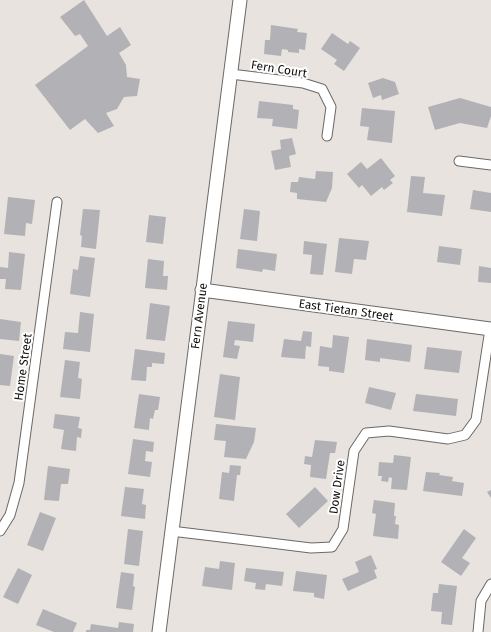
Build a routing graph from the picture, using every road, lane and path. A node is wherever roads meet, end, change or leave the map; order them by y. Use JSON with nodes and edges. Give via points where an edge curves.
{"nodes":[{"id":1,"x":240,"y":0,"type":"edge"},
{"id":2,"x":231,"y":74,"type":"junction"},
{"id":3,"x":327,"y":136,"type":"dead end"},
{"id":4,"x":459,"y":161,"type":"dead end"},
{"id":5,"x":491,"y":164,"type":"edge"},
{"id":6,"x":57,"y":202,"type":"dead end"},
{"id":7,"x":202,"y":290,"type":"junction"},
{"id":8,"x":491,"y":329,"type":"edge"},
{"id":9,"x":0,"y":531,"type":"edge"},
{"id":10,"x":171,"y":531,"type":"junction"},
{"id":11,"x":491,"y":584,"type":"edge"},
{"id":12,"x":159,"y":632,"type":"edge"},
{"id":13,"x":478,"y":632,"type":"edge"}],
"edges":[{"from":1,"to":2,"type":"main road","name":"Fern Avenue"},
{"from":2,"to":3,"type":"street","name":"Fern Court","via":[[303,83],[322,89],[331,107]]},
{"from":2,"to":7,"type":"main road","name":"Fern Avenue"},
{"from":4,"to":5,"type":"street"},
{"from":6,"to":9,"type":"street","name":"Home Street","via":[[19,483],[10,515]]},
{"from":7,"to":8,"type":"main road","name":"East Tietan Street"},
{"from":7,"to":10,"type":"main road","name":"Fern Avenue"},
{"from":8,"to":10,"type":"street","name":"Dow Drive","via":[[476,420],[465,435],[448,439],[389,430],[366,434],[354,451],[343,529],[332,547],[311,548]]},
{"from":10,"to":12,"type":"main road","name":"Fern Avenue"},
{"from":11,"to":13,"type":"street","via":[[482,601]]}]}
